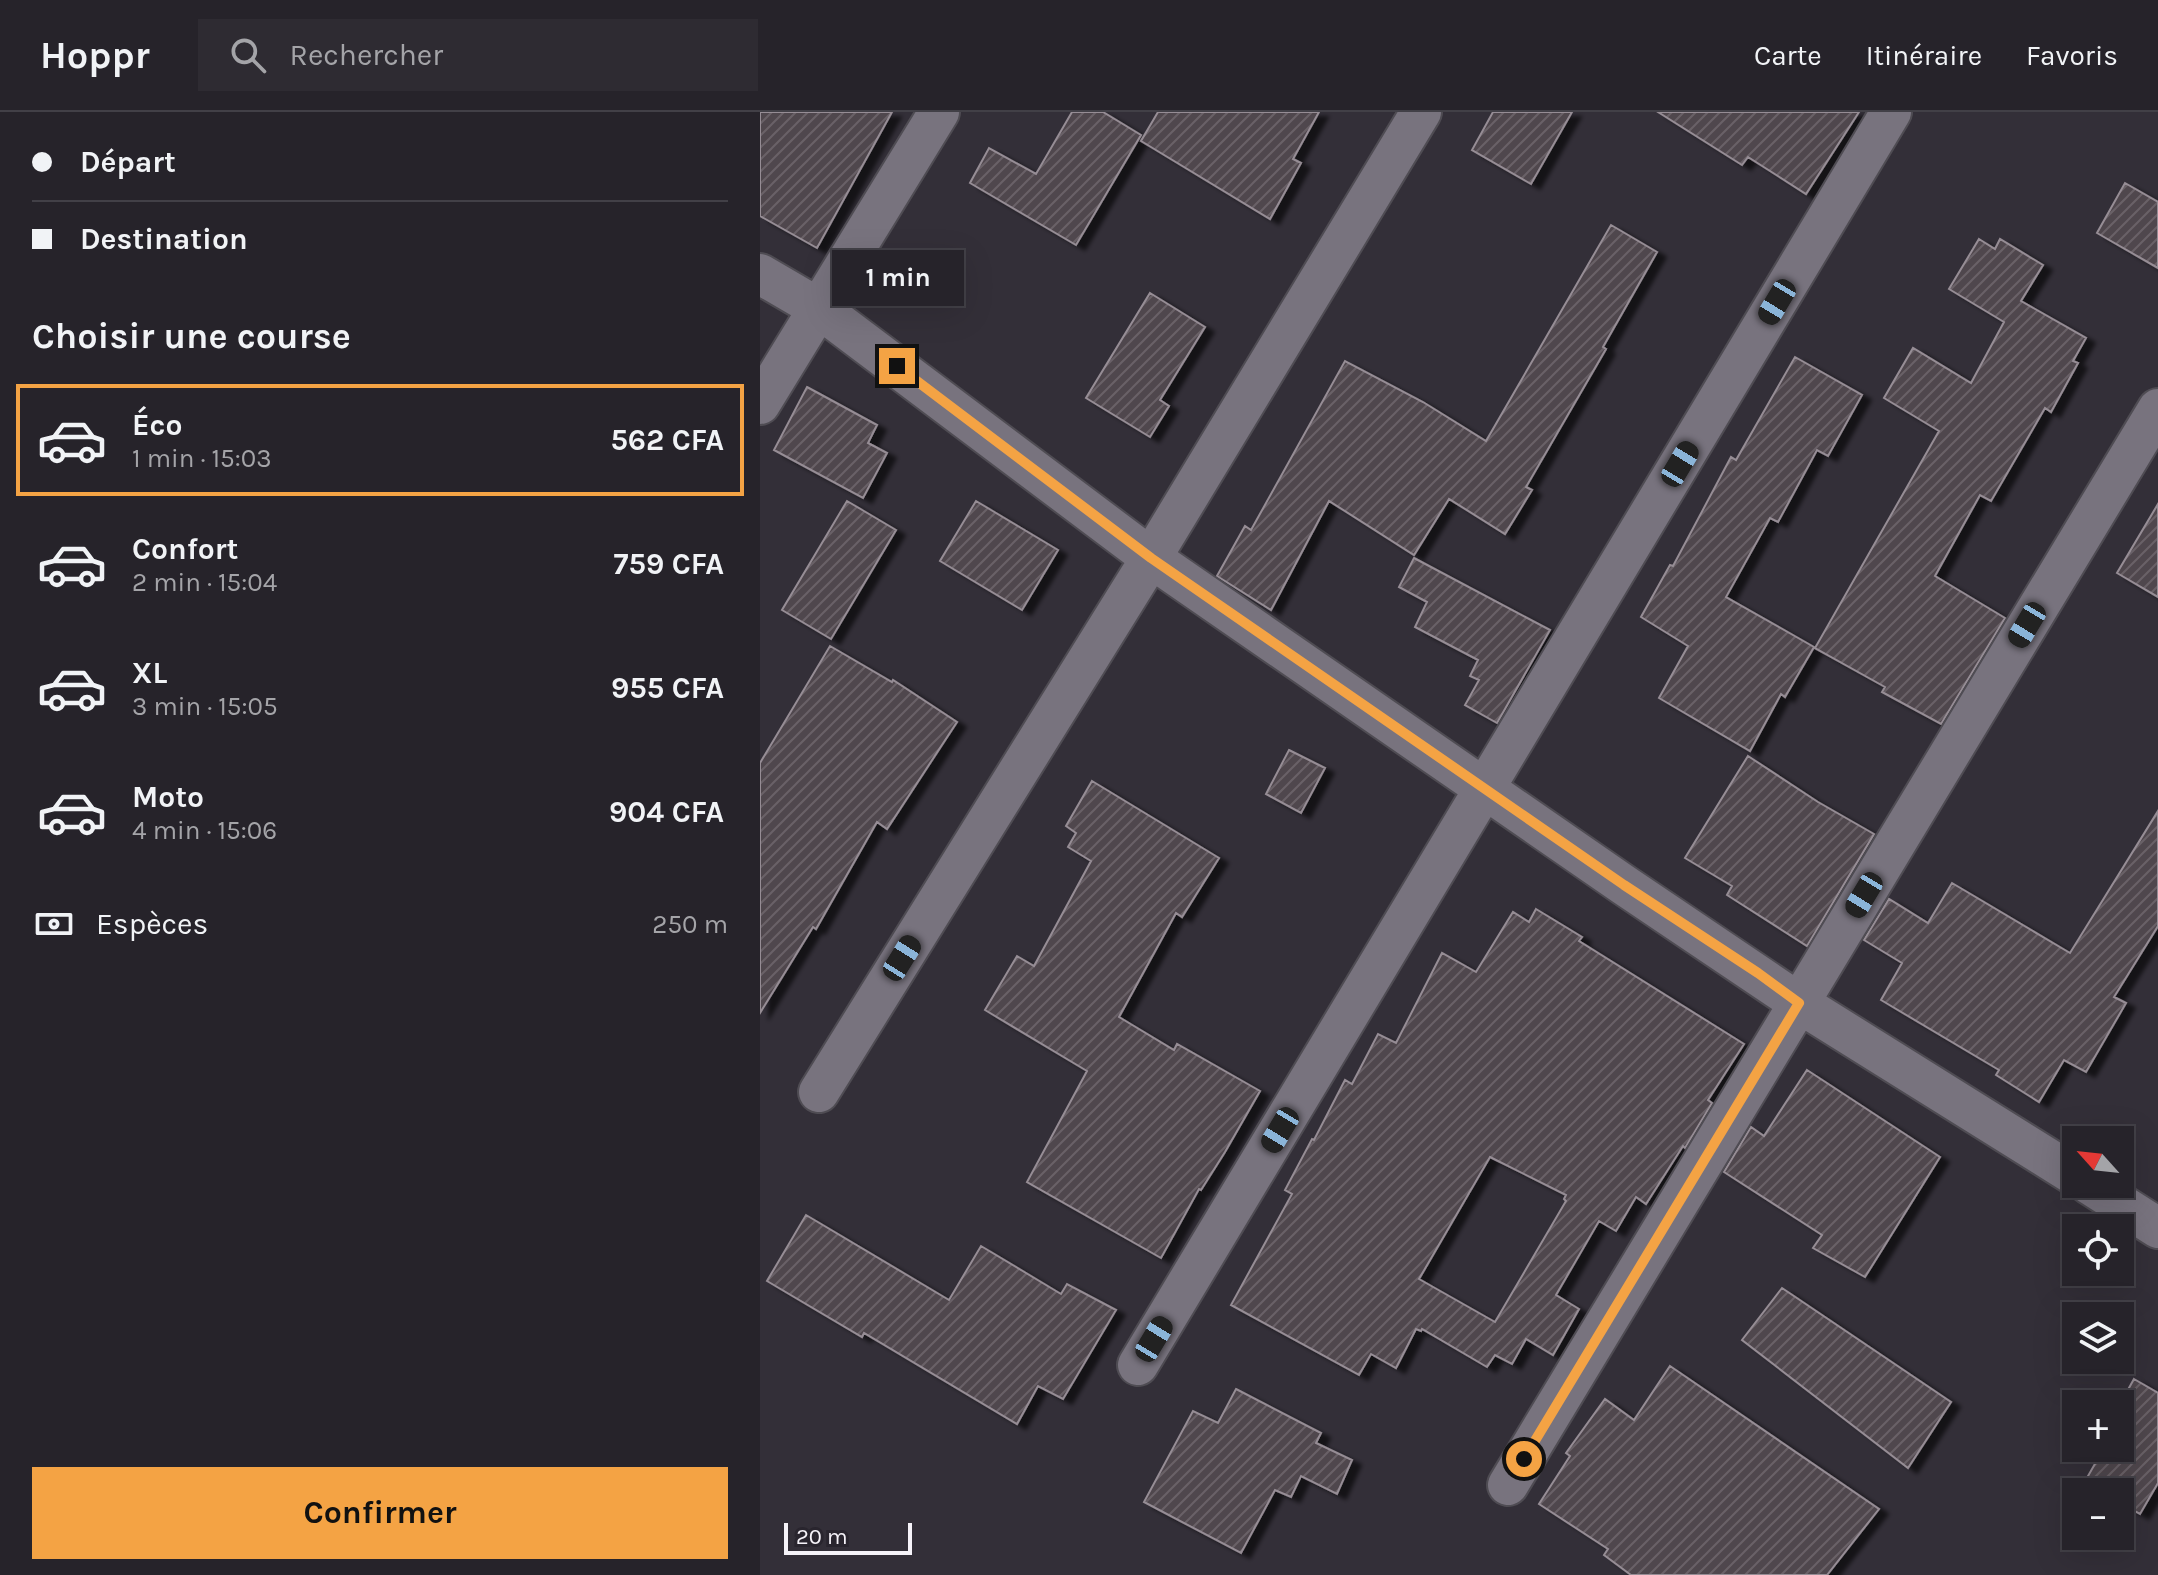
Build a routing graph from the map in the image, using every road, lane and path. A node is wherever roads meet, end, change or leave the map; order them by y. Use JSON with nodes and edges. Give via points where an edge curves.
{"nodes":[{"id":1,"x":939,"y":112,"type":"edge"},
{"id":2,"x":1421,"y":112,"type":"edge"},
{"id":3,"x":1891,"y":112,"type":"edge"},
{"id":4,"x":760,"y":274,"type":"edge"},
{"id":5,"x":820,"y":309,"type":"junction"},
{"id":6,"x":760,"y":404,"type":"edge"},
{"id":7,"x":2158,"y":409,"type":"edge"},
{"id":8,"x":1151,"y":558,"type":"junction"},
{"id":9,"x":1485,"y":789,"type":"junction"},
{"id":10,"x":1799,"y":1003,"type":"junction"},
{"id":11,"x":819,"y":1092,"type":"dead end"},
{"id":12,"x":2062,"y":1167,"type":"edge"},
{"id":13,"x":2119,"y":1198,"type":"edge"},
{"id":14,"x":2153,"y":1214,"type":"edge"},
{"id":15,"x":1138,"y":1365,"type":"dead end"},
{"id":16,"x":1508,"y":1485,"type":"dead end"}],
"edges":[{"from":1,"to":5,"type":"street"},
{"from":2,"to":8,"type":"street"},
{"from":3,"to":9,"type":"street"},
{"from":4,"to":5,"type":"street"},
{"from":5,"to":6,"type":"street"},
{"from":5,"to":8,"type":"street"},
{"from":7,"to":10,"type":"street"},
{"from":8,"to":9,"type":"street"},
{"from":8,"to":11,"type":"street"},
{"from":9,"to":10,"type":"street"},
{"from":9,"to":15,"type":"street"},
{"from":10,"to":12,"type":"street"},
{"from":10,"to":16,"type":"street"},
{"from":13,"to":14,"type":"street"}]}
